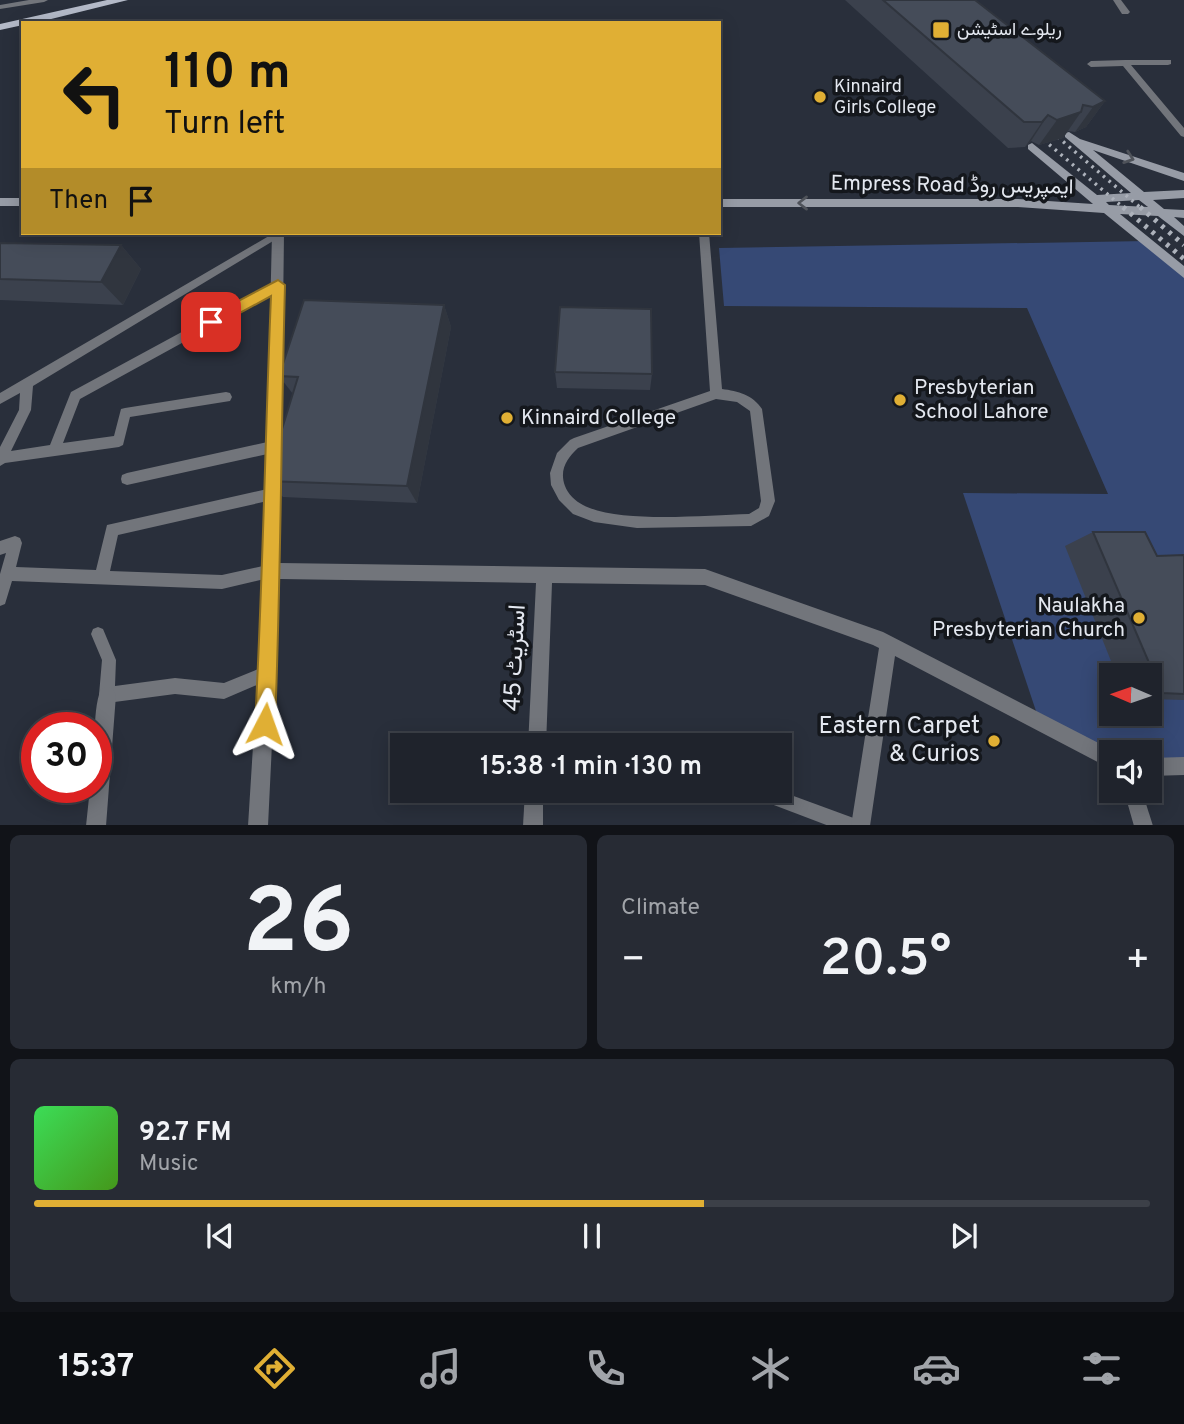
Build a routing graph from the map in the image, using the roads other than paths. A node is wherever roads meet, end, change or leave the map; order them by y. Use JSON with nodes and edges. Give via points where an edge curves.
{"nodes":[{"id":1,"x":44,"y":0,"type":"edge"},
{"id":2,"x":122,"y":0,"type":"edge"},
{"id":3,"x":1117,"y":0,"type":"edge"},
{"id":4,"x":0,"y":7,"type":"edge"},
{"id":5,"x":1125,"y":12,"type":"dead end"},
{"id":6,"x":35,"y":21,"type":"edge"},
{"id":7,"x":21,"y":24,"type":"edge"},
{"id":8,"x":2,"y":29,"type":"edge"},
{"id":9,"x":1168,"y":62,"type":"dead end"},
{"id":10,"x":1091,"y":64,"type":"dead end"},
{"id":11,"x":1125,"y":64,"type":"junction"},
{"id":12,"x":1184,"y":134,"type":"edge"},
{"id":13,"x":1032,"y":147,"type":"edge"},
{"id":14,"x":1184,"y":177,"type":"edge"},
{"id":15,"x":1184,"y":194,"type":"edge"},
{"id":16,"x":1142,"y":196,"type":"junction"},
{"id":17,"x":1094,"y":199,"type":"junction"},
{"id":18,"x":0,"y":202,"type":"edge"},
{"id":19,"x":21,"y":202,"type":"edge"},
{"id":20,"x":721,"y":203,"type":"edge"},
{"id":21,"x":1110,"y":211,"type":"junction"},
{"id":22,"x":1162,"y":214,"type":"junction"},
{"id":23,"x":1184,"y":214,"type":"edge"},
{"id":24,"x":1184,"y":232,"type":"edge"},
{"id":25,"x":276,"y":235,"type":"edge"},
{"id":26,"x":278,"y":235,"type":"edge"},
{"id":27,"x":704,"y":235,"type":"edge"},
{"id":28,"x":1184,"y":273,"type":"edge"},
{"id":29,"x":278,"y":285,"type":"junction"},
{"id":30,"x":27,"y":384,"type":"junction"},
{"id":31,"x":716,"y":394,"type":"junction"},
{"id":32,"x":226,"y":397,"type":"dead end"},
{"id":33,"x":0,"y":399,"type":"edge"},
{"id":34,"x":272,"y":447,"type":"junction"},
{"id":35,"x":55,"y":449,"type":"junction"},
{"id":36,"x":0,"y":459,"type":"edge"},
{"id":37,"x":127,"y":480,"type":"dead end"},
{"id":38,"x":272,"y":494,"type":"junction"},
{"id":39,"x":0,"y":548,"type":"edge"},
{"id":40,"x":272,"y":571,"type":"junction"},
{"id":41,"x":6,"y":574,"type":"junction"},
{"id":42,"x":544,"y":574,"type":"junction"},
{"id":43,"x":102,"y":578,"type":"junction"},
{"id":44,"x":0,"y":599,"type":"edge"},
{"id":45,"x":98,"y":634,"type":"dead end"},
{"id":46,"x":888,"y":643,"type":"junction"},
{"id":47,"x":268,"y":673,"type":"junction"},
{"id":48,"x":107,"y":695,"type":"junction"},
{"id":49,"x":537,"y":733,"type":"edge"},
{"id":50,"x":1099,"y":754,"type":"edge"},
{"id":51,"x":1184,"y":766,"type":"edge"},
{"id":52,"x":1162,"y":767,"type":"edge"},
{"id":53,"x":534,"y":803,"type":"edge"},
{"id":54,"x":792,"y":803,"type":"edge"},
{"id":55,"x":1137,"y":803,"type":"edge"},
{"id":56,"x":96,"y":825,"type":"edge"},
{"id":57,"x":258,"y":825,"type":"edge"},
{"id":58,"x":533,"y":825,"type":"edge"},
{"id":59,"x":853,"y":825,"type":"edge"},
{"id":60,"x":860,"y":825,"type":"edge"},
{"id":61,"x":1144,"y":825,"type":"edge"}],
"edges":[{"from":1,"to":4,"type":"lane"},
{"from":2,"to":6,"type":"main road"},
{"from":3,"to":5,"type":"street"},
{"from":7,"to":8,"type":"main road"},
{"from":9,"to":11,"type":"lane"},
{"from":10,"to":11,"type":"lane"},
{"from":11,"to":12,"type":"lane"},
{"from":13,"to":17,"type":"main road"},
{"from":16,"to":14,"type":"main road","one_way":true,"via":[[1072,137]]},
{"from":15,"to":16,"type":"main road","name":"Empress Road ایمپریس روڈ"},
{"from":16,"to":17,"type":"main road","name":"Empress Road ایمپریس روڈ"},
{"from":16,"to":22,"type":"main road"},
{"from":17,"to":21,"type":"main road"},
{"from":18,"to":19,"type":"main road"},
{"from":21,"to":20,"type":"main road","name":"Empress Road ایمپریس روڈ","one_way":true,"via":[[1018,203]]},
{"from":21,"to":22,"type":"main road","name":"Empress Road ایمپریس روڈ"},
{"from":21,"to":28,"type":"main road"},
{"from":22,"to":23,"type":"main road","name":"Empress Road ایمپریس روڈ"},
{"from":22,"to":24,"type":"main road"},
{"from":25,"to":30,"type":"lane"},
{"from":26,"to":29,"type":"street"},
{"from":27,"to":31,"type":"lane"},
{"from":29,"to":34,"type":"street"},
{"from":29,"to":35,"type":"lane","via":[[75,396]]},
{"from":30,"to":33,"type":"lane"},
{"from":30,"to":36,"type":"lane","via":[[25,410]]},
{"from":31,"to":31,"type":"lane","via":[[574,444],[560,456],[556,478],[563,498],[579,511],[622,521],[751,520],[764,512],[768,501],[756,409],[737,395]]},
{"from":32,"to":35,"type":"lane","via":[[125,413],[119,441]]},
{"from":34,"to":37,"type":"lane"},
{"from":34,"to":38,"type":"street"},
{"from":35,"to":36,"type":"lane"},
{"from":38,"to":40,"type":"street"},
{"from":38,"to":43,"type":"lane","via":[[112,530]]},
{"from":39,"to":41,"type":"lane","via":[[15,543]]},
{"from":40,"to":42,"type":"street"},
{"from":40,"to":43,"type":"lane","via":[[222,582]]},
{"from":40,"to":47,"type":"street"},
{"from":41,"to":43,"type":"lane"},
{"from":41,"to":44,"type":"lane"},
{"from":42,"to":46,"type":"street","via":[[705,577]]},
{"from":42,"to":49,"type":"street","name":"اسٹریٹ 45"},
{"from":45,"to":48,"type":"lane","via":[[109,660]]},
{"from":46,"to":50,"type":"street"},
{"from":46,"to":60,"type":"street"},
{"from":47,"to":48,"type":"lane","via":[[224,691],[175,686]]},
{"from":47,"to":57,"type":"street"},
{"from":48,"to":56,"type":"street"},
{"from":51,"to":52,"type":"street"},
{"from":53,"to":58,"type":"street"},
{"from":54,"to":59,"type":"lane"},
{"from":55,"to":61,"type":"street"}]}
